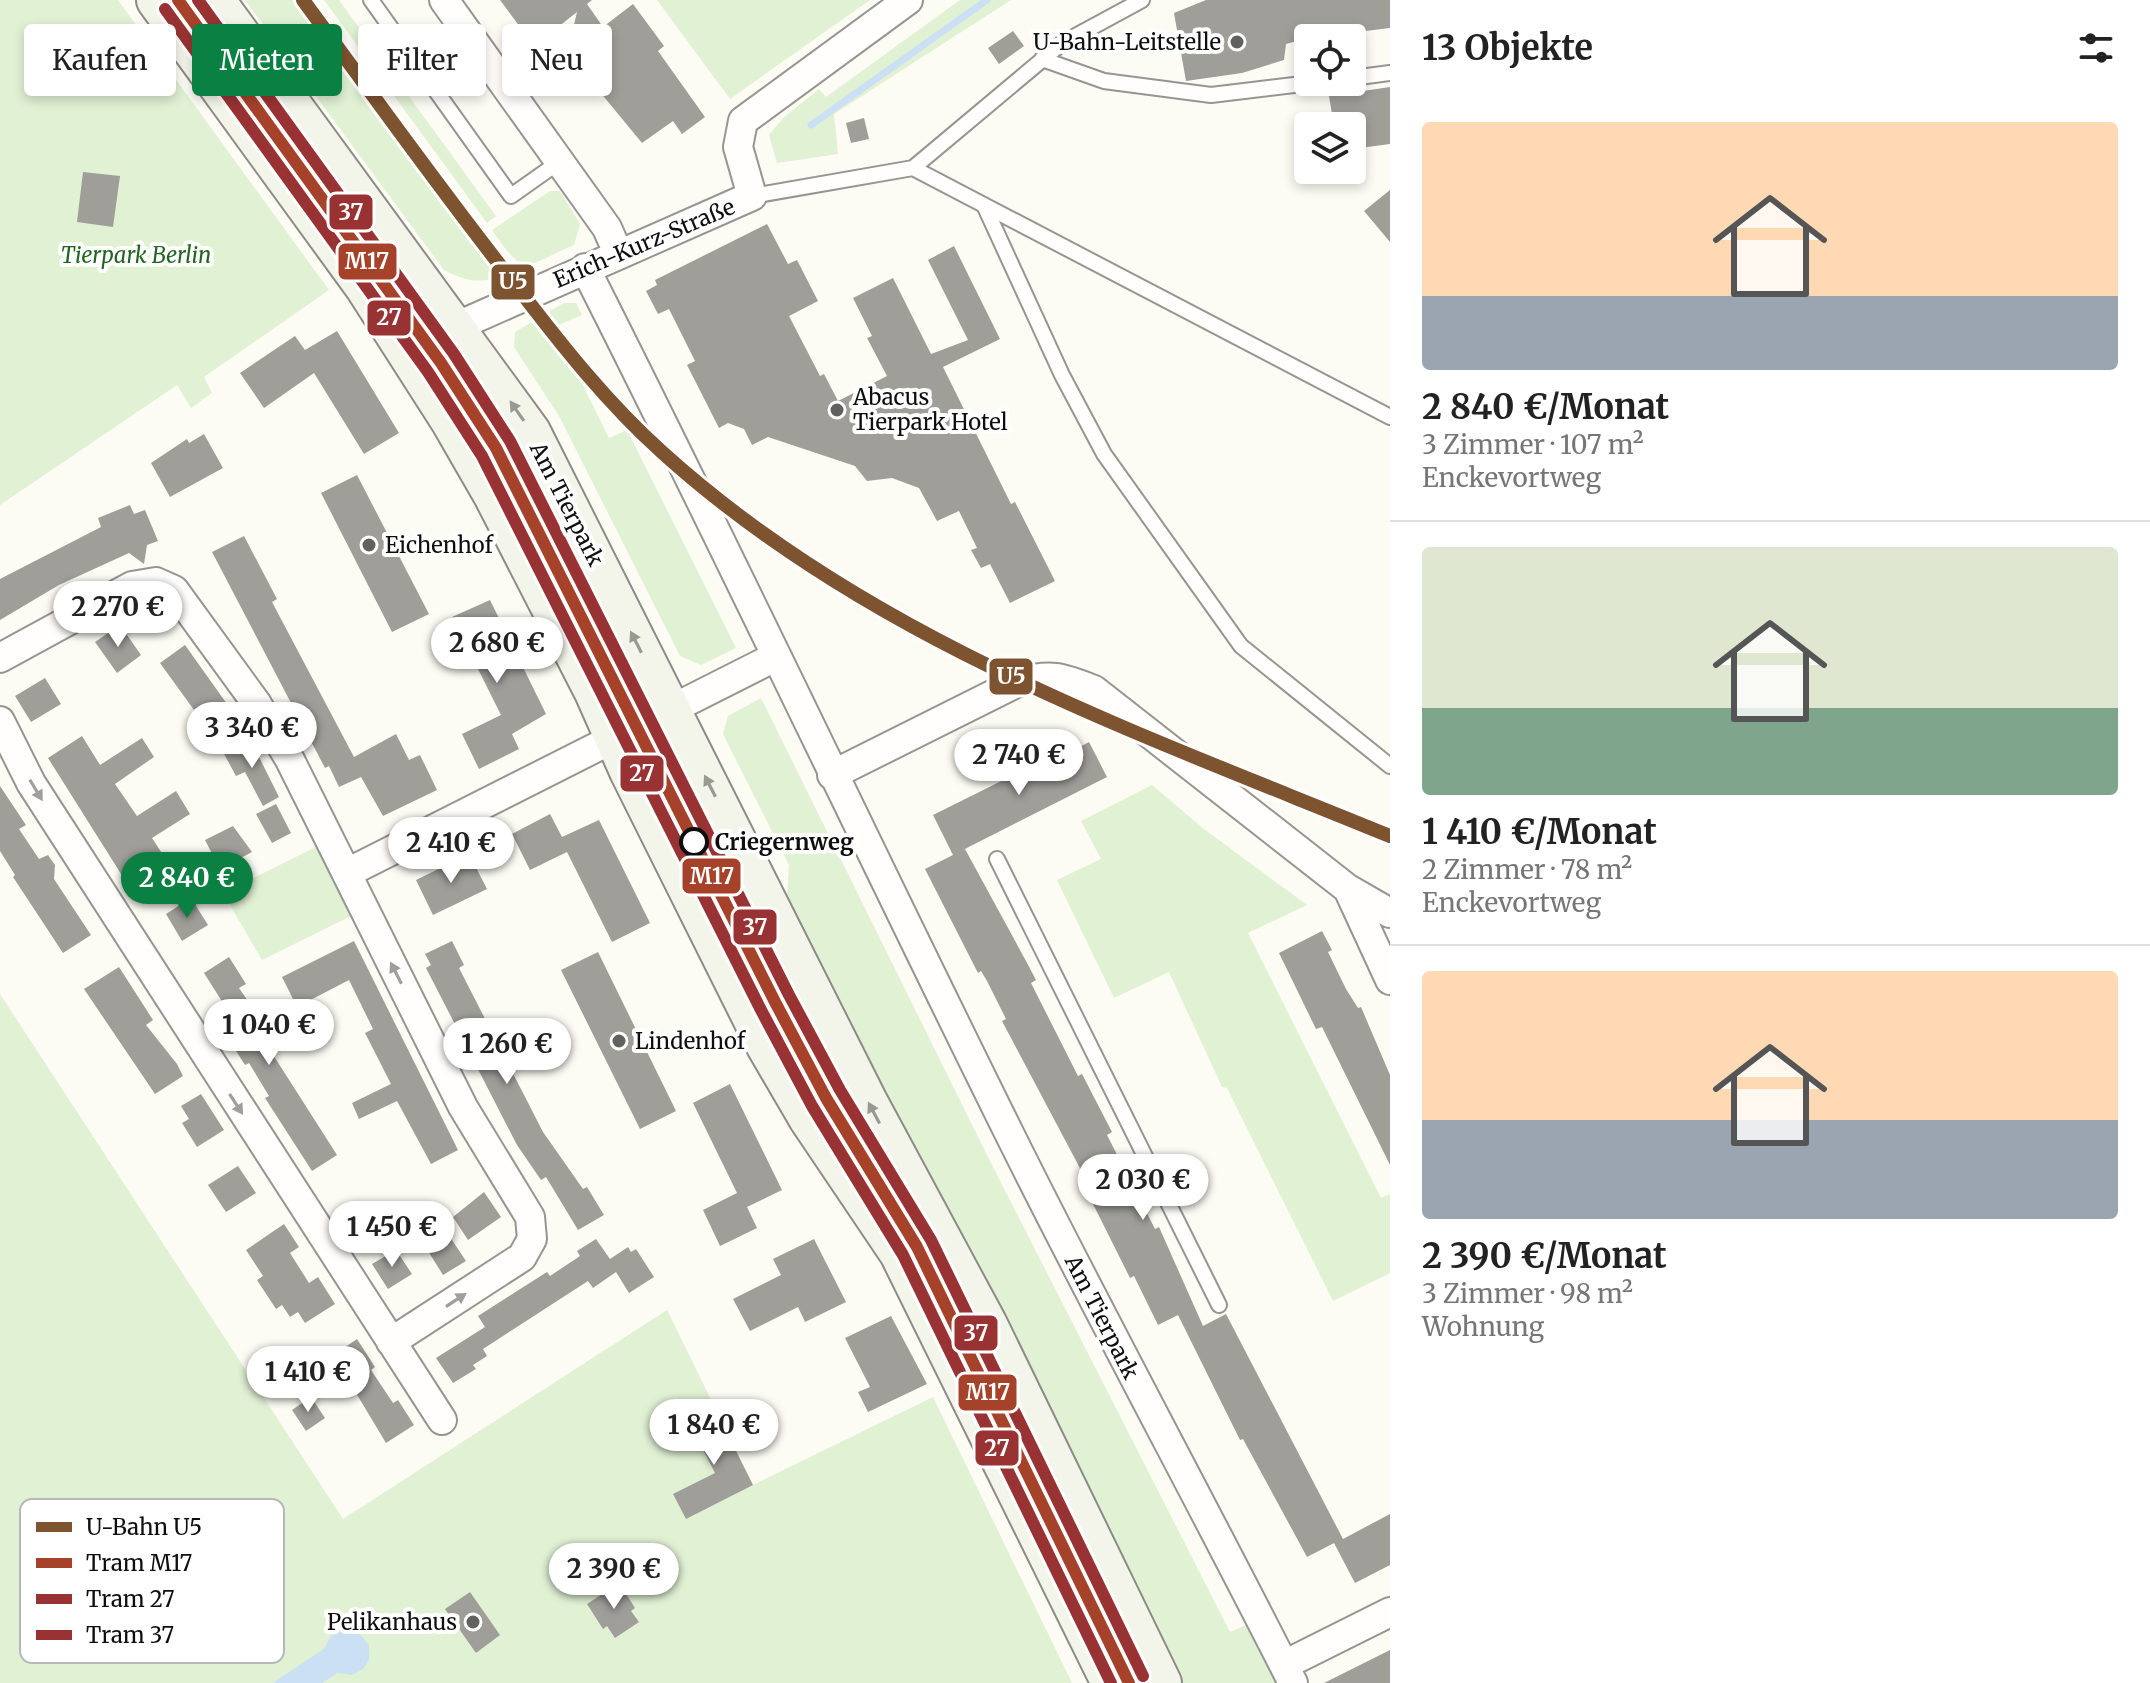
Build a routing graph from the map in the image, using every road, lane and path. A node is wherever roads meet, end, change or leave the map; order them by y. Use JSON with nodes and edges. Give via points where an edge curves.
{"nodes":[{"id":1,"x":157,"y":0,"type":"edge"},
{"id":2,"x":214,"y":0,"type":"edge"},
{"id":3,"x":371,"y":0,"type":"edge"},
{"id":4,"x":444,"y":0,"type":"edge"},
{"id":5,"x":908,"y":0,"type":"edge"},
{"id":6,"x":1142,"y":0,"type":"edge"},
{"id":7,"x":1042,"y":59,"type":"junction"},
{"id":8,"x":1390,"y":73,"type":"edge"},
{"id":9,"x":1366,"y":76,"type":"edge"},
{"id":10,"x":1294,"y":85,"type":"edge"},
{"id":11,"x":559,"y":162,"type":"junction"},
{"id":12,"x":913,"y":168,"type":"junction"},
{"id":13,"x":752,"y":196,"type":"junction"},
{"id":14,"x":984,"y":205,"type":"junction"},
{"id":15,"x":618,"y":253,"type":"junction"},
{"id":16,"x":585,"y":268,"type":"junction"},
{"id":17,"x":453,"y":328,"type":"junction"},
{"id":18,"x":1390,"y":417,"type":"edge"},
{"id":19,"x":775,"y":657,"type":"junction"},
{"id":20,"x":0,"y":658,"type":"edge"},
{"id":21,"x":672,"y":711,"type":"junction"},
{"id":22,"x":0,"y":721,"type":"edge"},
{"id":23,"x":614,"y":739,"type":"junction"},
{"id":24,"x":1390,"y":766,"type":"edge"},
{"id":25,"x":832,"y":775,"type":"junction"},
{"id":26,"x":997,"y":859,"type":"dead end"},
{"id":27,"x":347,"y":873,"type":"junction"},
{"id":28,"x":1348,"y":889,"type":"junction"},
{"id":29,"x":1390,"y":913,"type":"edge"},
{"id":30,"x":1390,"y":980,"type":"edge"},
{"id":31,"x":1219,"y":1305,"type":"dead end"},
{"id":32,"x":391,"y":1342,"type":"junction"},
{"id":33,"x":442,"y":1420,"type":"dead end"},
{"id":34,"x":1390,"y":1612,"type":"edge"},
{"id":35,"x":1289,"y":1674,"type":"edge"},
{"id":36,"x":1112,"y":1683,"type":"edge"},
{"id":37,"x":1161,"y":1683,"type":"edge"}],
"edges":[{"from":1,"to":23,"type":"main road","via":[[365,286],[445,410],[520,545]]},
{"from":2,"to":17,"type":"main road","name":"Am Tierpark"},
{"from":3,"to":11,"type":"lane","via":[[511,196]]},
{"from":4,"to":11,"type":"street"},
{"from":5,"to":13,"type":"street","name":"Erich-Kurz-Straße","via":[[743,121],[738,147]]},
{"from":6,"to":7,"type":"lane"},
{"from":7,"to":10,"type":"lane","via":[[1104,81],[1211,95]]},
{"from":7,"to":12,"type":"lane"},
{"from":8,"to":9,"type":"lane"},
{"from":11,"to":15,"type":"street","via":[[607,228]]},
{"from":12,"to":13,"type":"lane"},
{"from":12,"to":14,"type":"lane"},
{"from":13,"to":15,"type":"street","name":"Erich-Kurz-Straße"},
{"from":14,"to":18,"type":"lane"},
{"from":14,"to":24,"type":"lane","via":[[1104,454],[1241,646]]},
{"from":15,"to":16,"type":"street","name":"Erich-Kurz-Straße"},
{"from":16,"to":17,"type":"street","name":"Erich-Kurz-Straße"},
{"from":16,"to":19,"type":"street","name":"Am Tierpark"},
{"from":21,"to":17,"type":"main road","name":"Am Tierpark","one_way":true,"via":[[530,432]]},
{"from":19,"to":21,"type":"street"},
{"from":19,"to":25,"type":"street","name":"Am Tierpark"},
{"from":20,"to":27,"type":"street","via":[[132,586],[156,582],[174,590],[257,704]]},
{"from":21,"to":23,"type":"street"},
{"from":37,"to":21,"type":"main road","name":"Am Tierpark","one_way":true,"via":[[987,1325],[867,1102]]},
{"from":22,"to":32,"type":"street","one_way":true,"via":[[31,783]]},
{"from":23,"to":27,"type":"street"},
{"from":23,"to":36,"type":"main road","via":[[783,1075],[921,1292]]},
{"from":25,"to":28,"type":"street","via":[[1016,683],[1043,675],[1064,678],[1098,692]]},
{"from":25,"to":35,"type":"street","name":"Am Tierpark","via":[[1120,1354]]},
{"from":26,"to":31,"type":"lane"},
{"from":32,"to":27,"type":"street","one_way":true,"via":[[522,1257],[532,1239],[530,1217],[463,1107]]},
{"from":28,"to":29,"type":"street"},
{"from":28,"to":30,"type":"street"},
{"from":32,"to":33,"type":"street"},
{"from":34,"to":35,"type":"street"}]}
